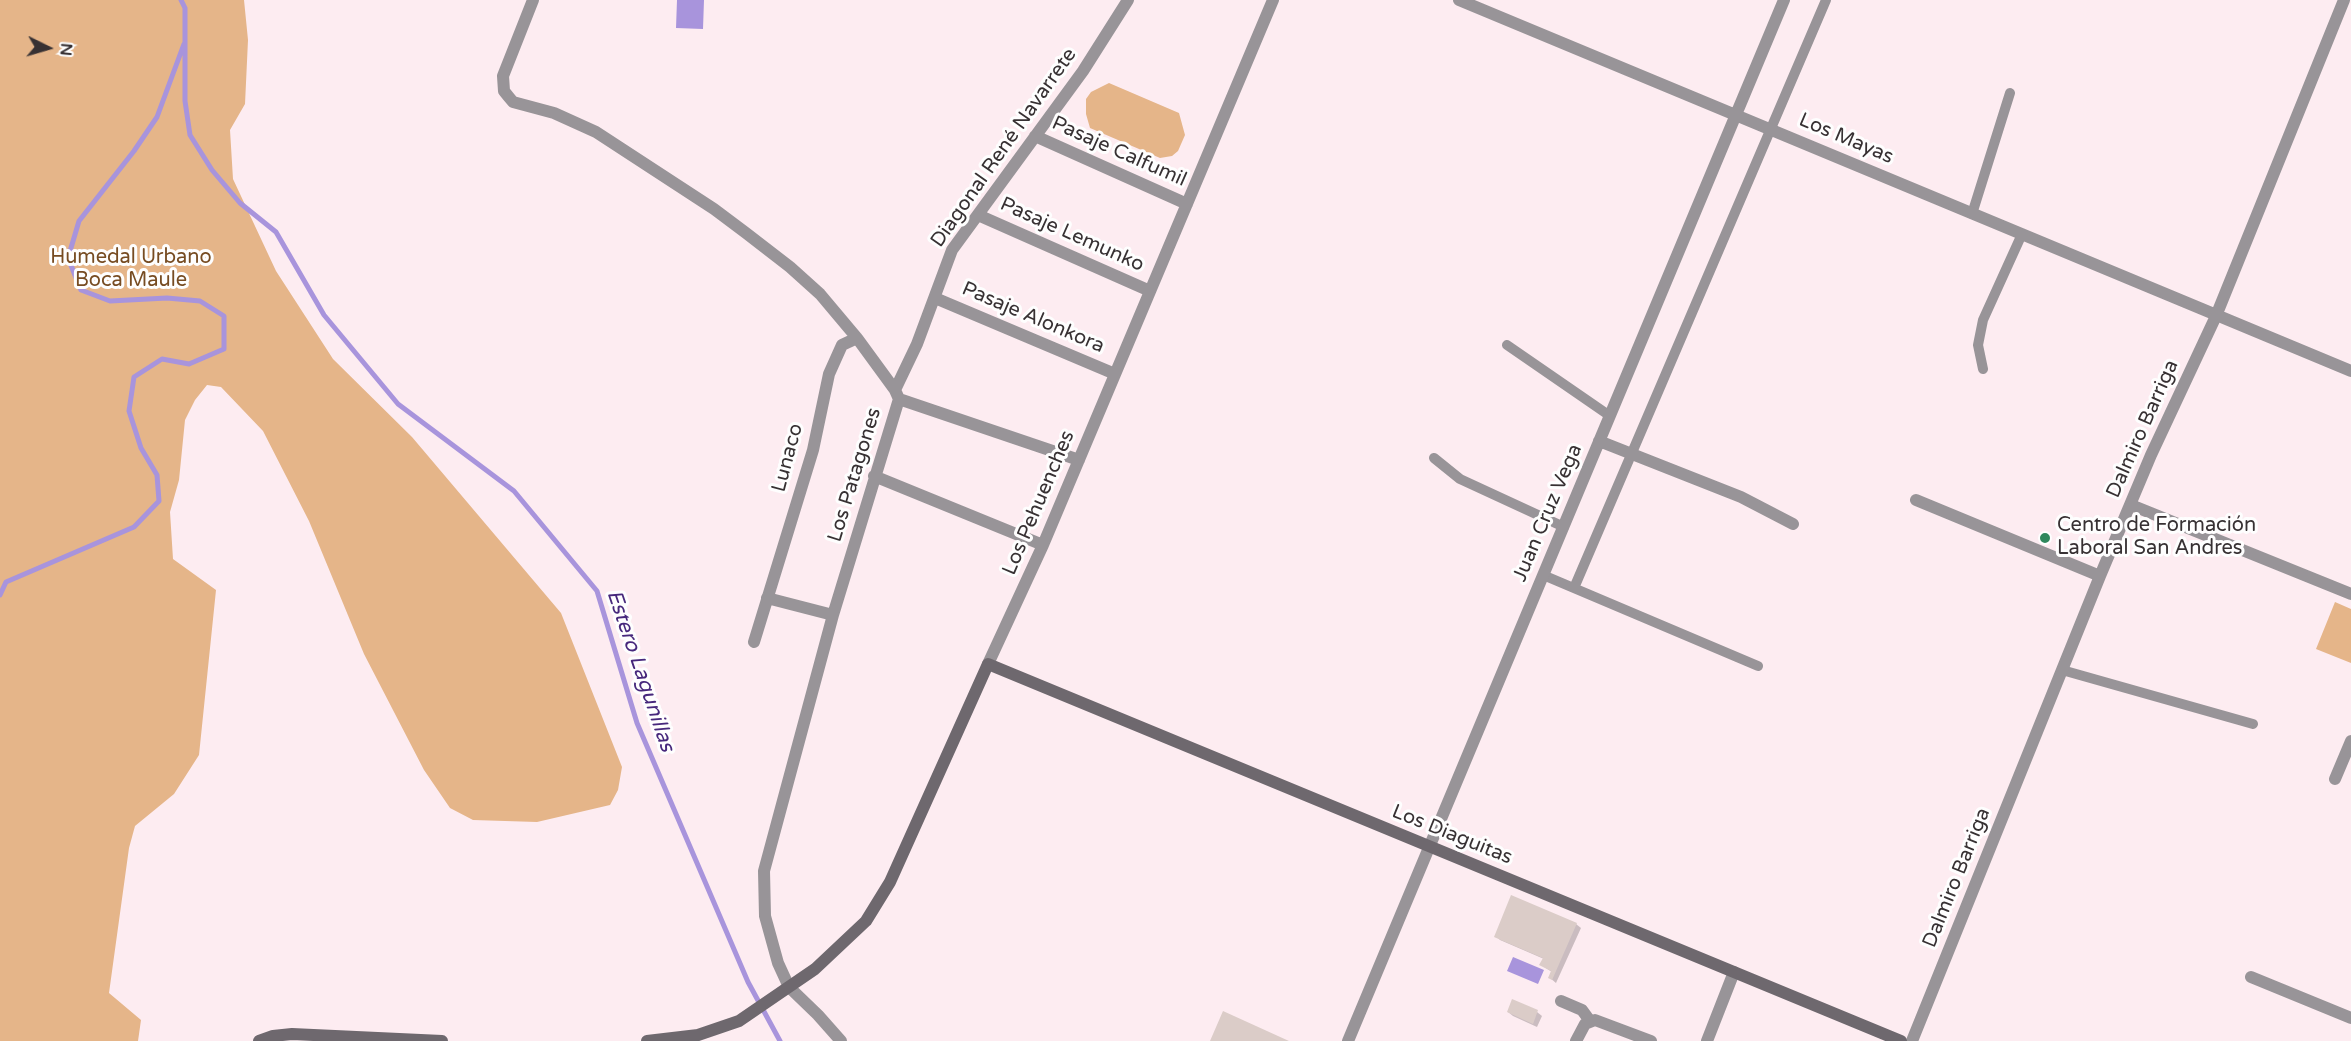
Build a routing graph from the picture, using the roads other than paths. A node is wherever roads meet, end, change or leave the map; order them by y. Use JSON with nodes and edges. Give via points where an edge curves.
{"nodes":[{"id":1,"x":533,"y":0,"type":"edge"},
{"id":2,"x":1128,"y":0,"type":"edge"},
{"id":3,"x":1273,"y":0,"type":"edge"},
{"id":4,"x":1459,"y":0,"type":"edge"},
{"id":5,"x":1784,"y":0,"type":"edge"},
{"id":6,"x":1826,"y":0,"type":"edge"},
{"id":7,"x":2346,"y":2,"type":"edge"},
{"id":8,"x":2010,"y":93,"type":"dead end"},
{"id":9,"x":1736,"y":114,"type":"junction"},
{"id":10,"x":1771,"y":129,"type":"junction"},
{"id":11,"x":1035,"y":136,"type":"junction"},
{"id":12,"x":1187,"y":204,"type":"junction"},
{"id":13,"x":1972,"y":213,"type":"junction"},
{"id":14,"x":978,"y":215,"type":"junction"},
{"id":15,"x":2022,"y":234,"type":"junction"},
{"id":16,"x":1150,"y":291,"type":"junction"},
{"id":17,"x":935,"y":298,"type":"junction"},
{"id":18,"x":2216,"y":316,"type":"junction"},
{"id":19,"x":857,"y":338,"type":"junction"},
{"id":20,"x":1507,"y":345,"type":"dead end"},
{"id":21,"x":1983,"y":369,"type":"dead end"},
{"id":22,"x":2351,"y":371,"type":"edge"},
{"id":23,"x":1115,"y":374,"type":"junction"},
{"id":24,"x":897,"y":394,"type":"junction"},
{"id":25,"x":1610,"y":416,"type":"junction"},
{"id":26,"x":1599,"y":441,"type":"junction"},
{"id":27,"x":1631,"y":453,"type":"junction"},
{"id":28,"x":1434,"y":458,"type":"dead end"},
{"id":29,"x":1079,"y":460,"type":"junction"},
{"id":30,"x":874,"y":476,"type":"junction"},
{"id":31,"x":1916,"y":500,"type":"dead end"},
{"id":32,"x":2131,"y":505,"type":"junction"},
{"id":33,"x":1793,"y":524,"type":"dead end"},
{"id":34,"x":1563,"y":527,"type":"junction"},
{"id":35,"x":1043,"y":545,"type":"junction"},
{"id":36,"x":1544,"y":575,"type":"junction"},
{"id":37,"x":2100,"y":576,"type":"junction"},
{"id":38,"x":1574,"y":588,"type":"junction"},
{"id":39,"x":2351,"y":594,"type":"edge"},
{"id":40,"x":767,"y":598,"type":"junction"},
{"id":41,"x":834,"y":615,"type":"junction"},
{"id":42,"x":754,"y":642,"type":"dead end"},
{"id":43,"x":988,"y":664,"type":"junction"},
{"id":44,"x":1758,"y":666,"type":"dead end"},
{"id":45,"x":2062,"y":670,"type":"junction"},
{"id":46,"x":2253,"y":724,"type":"dead end"},
{"id":47,"x":2351,"y":741,"type":"edge"},
{"id":48,"x":2335,"y":780,"type":"dead end"},
{"id":49,"x":1430,"y":847,"type":"junction"},
{"id":50,"x":1734,"y":972,"type":"junction"},
{"id":51,"x":2251,"y":977,"type":"dead end"},
{"id":52,"x":789,"y":987,"type":"junction"},
{"id":53,"x":1561,"y":1001,"type":"dead end"},
{"id":54,"x":2351,"y":1018,"type":"edge"},
{"id":55,"x":1590,"y":1021,"type":"junction"},
{"id":56,"x":398,"y":1040,"type":"edge"},
{"id":57,"x":258,"y":1041,"type":"edge"},
{"id":58,"x":442,"y":1041,"type":"edge"},
{"id":59,"x":647,"y":1041,"type":"edge"},
{"id":60,"x":840,"y":1041,"type":"edge"},
{"id":61,"x":1348,"y":1041,"type":"edge"},
{"id":62,"x":1576,"y":1041,"type":"edge"},
{"id":63,"x":1651,"y":1041,"type":"edge"},
{"id":64,"x":1707,"y":1041,"type":"edge"},
{"id":65,"x":1901,"y":1041,"type":"edge"},
{"id":66,"x":1912,"y":1041,"type":"edge"}],
"edges":[{"from":1,"to":19,"type":"street","name":"Los Patagones","via":[[503,76],[504,91],[513,102],[596,132],[714,209],[820,294]]},
{"from":2,"to":11,"type":"street","name":"Diagonal René Navarrete"},
{"from":3,"to":12,"type":"street","name":"Los Pehuenches"},
{"from":4,"to":9,"type":"street","name":"Los Mayas"},
{"from":5,"to":9,"type":"street","name":"Juan Cruz Vega"},
{"from":6,"to":10,"type":"lane"},
{"from":7,"to":18,"type":"street","name":"Dalmiro Barriga"},
{"from":8,"to":13,"type":"lane"},
{"from":9,"to":10,"type":"street","name":"Los Mayas"},
{"from":9,"to":25,"type":"street","name":"Juan Cruz Vega"},
{"from":10,"to":13,"type":"street","name":"Los Mayas"},
{"from":10,"to":27,"type":"lane"},
{"from":11,"to":12,"type":"street","name":"Pasaje Calfumil"},
{"from":11,"to":14,"type":"street","name":"Diagonal René Navarrete"},
{"from":12,"to":16,"type":"street","name":"Los Pehuenches"},
{"from":13,"to":15,"type":"street","name":"Los Mayas"},
{"from":14,"to":16,"type":"street","name":"Pasaje Lemunko"},
{"from":14,"to":17,"type":"street","name":"Diagonal René Navarrete","via":[[952,250]]},
{"from":15,"to":18,"type":"street","name":"Los Mayas"},
{"from":15,"to":21,"type":"lane","via":[[1983,320],[1978,345]]},
{"from":16,"to":23,"type":"street","name":"Los Pehuenches"},
{"from":17,"to":23,"type":"street","name":"Pasaje Alonkora"},
{"from":17,"to":24,"type":"street","name":"Diagonal René Navarrete"},
{"from":18,"to":22,"type":"street","name":"Los Mayas"},
{"from":18,"to":32,"type":"street","name":"Dalmiro Barriga"},
{"from":19,"to":24,"type":"street","name":"Los Patagones"},
{"from":19,"to":40,"type":"street","name":"Lunaco","via":[[842,345],[829,374],[813,450]]},
{"from":20,"to":25,"type":"lane"},
{"from":23,"to":29,"type":"street","name":"Los Pehuenches"},
{"from":24,"to":29,"type":"street"},
{"from":24,"to":30,"type":"street","name":"Los Patagones"},
{"from":25,"to":26,"type":"street","name":"Juan Cruz Vega"},
{"from":26,"to":27,"type":"street"},
{"from":26,"to":34,"type":"street","name":"Juan Cruz Vega"},
{"from":27,"to":33,"type":"street","via":[[1741,497]]},
{"from":27,"to":38,"type":"lane"},
{"from":28,"to":34,"type":"lane","via":[[1460,479]]},
{"from":29,"to":35,"type":"street","name":"Los Pehuenches"},
{"from":30,"to":35,"type":"street"},
{"from":30,"to":41,"type":"street","name":"Los Patagones"},
{"from":31,"to":37,"type":"street"},
{"from":32,"to":37,"type":"street","name":"Dalmiro Barriga"},
{"from":32,"to":39,"type":"street"},
{"from":34,"to":36,"type":"street","name":"Juan Cruz Vega"},
{"from":35,"to":43,"type":"street","name":"Los Pehuenches"},
{"from":36,"to":38,"type":"lane"},
{"from":36,"to":49,"type":"street","name":"Juan Cruz Vega"},
{"from":37,"to":45,"type":"street","name":"Dalmiro Barriga"},
{"from":38,"to":44,"type":"lane"},
{"from":40,"to":41,"type":"street"},
{"from":40,"to":42,"type":"street","name":"Lunaco"},
{"from":41,"to":52,"type":"street","name":"Los Patagones","via":[[764,871],[765,916],[775,956]]},
{"from":43,"to":49,"type":"street","name":"Los Diaguitas"},
{"from":43,"to":52,"type":"street","name":"Los Pehuenches","via":[[878,903],[847,941]]},
{"from":45,"to":46,"type":"lane"},
{"from":45,"to":66,"type":"street","name":"Dalmiro Barriga"},
{"from":47,"to":48,"type":"street"},
{"from":49,"to":50,"type":"street","name":"Los Diaguitas"},
{"from":49,"to":61,"type":"street","name":"Juan Cruz Vega"},
{"from":50,"to":64,"type":"street"},
{"from":50,"to":65,"type":"street","name":"Los Diaguitas"},
{"from":51,"to":54,"type":"street"},
{"from":52,"to":59,"type":"street","name":"Los Pehuenches","via":[[739,1021],[698,1035]]},
{"from":52,"to":60,"type":"street"},
{"from":53,"to":55,"type":"street","via":[[1582,1010]]},
{"from":55,"to":62,"type":"street"},
{"from":55,"to":63,"type":"street","via":[[1603,1022]]},
{"from":56,"to":57,"type":"street","via":[[292,1034]]},
{"from":56,"to":58,"type":"street"}]}
